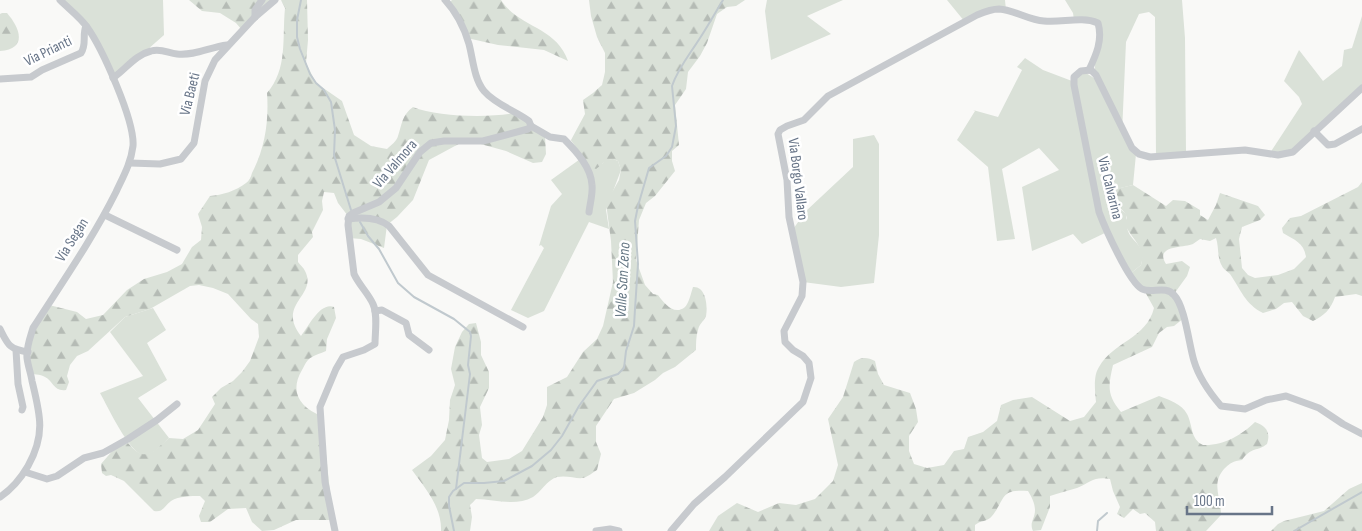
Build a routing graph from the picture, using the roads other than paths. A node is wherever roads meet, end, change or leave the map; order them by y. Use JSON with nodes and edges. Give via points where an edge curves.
{"nodes":[{"id":1,"x":60,"y":0,"type":"edge"},
{"id":2,"x":262,"y":0,"type":"edge"},
{"id":3,"x":275,"y":0,"type":"edge"},
{"id":4,"x":445,"y":0,"type":"edge"},
{"id":5,"x":255,"y":17,"type":"junction"},
{"id":6,"x":86,"y":26,"type":"junction"},
{"id":7,"x":228,"y":45,"type":"junction"},
{"id":8,"x":1089,"y":70,"type":"junction"},
{"id":9,"x":113,"y":78,"type":"junction"},
{"id":10,"x":0,"y":79,"type":"edge"},
{"id":11,"x":1362,"y":88,"type":"edge"},
{"id":12,"x":531,"y":126,"type":"junction"},
{"id":13,"x":1362,"y":129,"type":"edge"},
{"id":14,"x":1314,"y":132,"type":"junction"},
{"id":15,"x":130,"y":163,"type":"junction"},
{"id":16,"x":589,"y":212,"type":"dead end"},
{"id":17,"x":105,"y":215,"type":"junction"},
{"id":18,"x":348,"y":219,"type":"junction"},
{"id":19,"x":177,"y":250,"type":"dead end"},
{"id":20,"x":376,"y":311,"type":"junction"},
{"id":21,"x":523,"y":327,"type":"dead end"},
{"id":22,"x":0,"y":329,"type":"edge"},
{"id":23,"x":16,"y":350,"type":"junction"},
{"id":24,"x":429,"y":350,"type":"dead end"},
{"id":25,"x":28,"y":352,"type":"junction"},
{"id":26,"x":177,"y":404,"type":"dead end"},
{"id":27,"x":22,"y":410,"type":"dead end"},
{"id":28,"x":1362,"y":434,"type":"edge"},
{"id":29,"x":25,"y":472,"type":"junction"},
{"id":30,"x":0,"y":497,"type":"edge"},
{"id":31,"x":335,"y":531,"type":"edge"},
{"id":32,"x":596,"y":531,"type":"edge"},
{"id":33,"x":619,"y":531,"type":"edge"},
{"id":34,"x":671,"y":531,"type":"edge"}],
"edges":[{"from":1,"to":6,"type":"street","name":"Via Segan"},
{"from":2,"to":5,"type":"street","name":"Via Baeti","via":[[255,10]]},
{"from":3,"to":5,"type":"street"},
{"from":4,"to":12,"type":"street","via":[[461,23],[485,92],[530,121]]},
{"from":5,"to":7,"type":"street","name":"Via Baeti"},
{"from":6,"to":9,"type":"street","name":"Via Segan"},
{"from":6,"to":10,"type":"street","name":"Via Prianti","via":[[81,54],[31,77]]},
{"from":7,"to":9,"type":"street","via":[[187,54],[160,49],[150,51]]},
{"from":7,"to":15,"type":"street","name":"Via Baeti","via":[[204,81],[194,143],[181,159],[160,164]]},
{"from":8,"to":14,"type":"street","name":"Via Calvarina","via":[[1096,75],[1129,142],[1139,154],[1150,157],[1244,150],[1278,155],[1292,152]]},
{"from":8,"to":28,"type":"street","name":"Via Calvarina","via":[[1074,77],[1074,85],[1107,232],[1140,288],[1166,290],[1174,294],[1182,311],[1194,362],[1207,390],[1221,406],[1245,409],[1286,396],[1319,408]]},
{"from":8,"to":34,"type":"street","name":"Via Borgo Vallaro","via":[[1097,54],[1101,33],[1098,23],[1089,19],[1042,21],[1006,10],[991,10],[828,96],[804,120],[780,130],[788,209],[803,282],[802,296],[784,331],[785,342],[809,363],[811,378],[803,402],[694,504]]},
{"from":9,"to":15,"type":"street","name":"Via Segan","via":[[130,120],[133,144]]},
{"from":11,"to":14,"type":"street","name":"Via Calvarina"},
{"from":12,"to":16,"type":"street","via":[[550,137],[564,139],[578,155],[593,186]]},
{"from":12,"to":18,"type":"street","name":"Via Valmora","via":[[528,130],[483,142],[431,143],[420,152],[396,188],[380,202],[353,213]]},
{"from":13,"to":14,"type":"street","via":[[1328,145]]},
{"from":15,"to":17,"type":"street","name":"Via Segan"},
{"from":17,"to":19,"type":"street"},
{"from":17,"to":25,"type":"street","name":"Via Segan","via":[[33,328]]},
{"from":18,"to":20,"type":"street","via":[[354,274]]},
{"from":18,"to":21,"type":"street","via":[[382,220],[428,274]]},
{"from":20,"to":24,"type":"street","via":[[382,310],[406,323],[409,335]]},
{"from":20,"to":31,"type":"street","via":[[375,344],[343,357],[320,407],[325,482]]},
{"from":22,"to":23,"type":"street","via":[[8,345]]},
{"from":23,"to":25,"type":"street"},
{"from":23,"to":27,"type":"street"},
{"from":25,"to":29,"type":"street","name":"Via Segan","via":[[40,412],[40,436]]},
{"from":26,"to":29,"type":"street","via":[[128,439],[84,458],[57,476],[47,479]]},
{"from":29,"to":30,"type":"street","name":"Via Segan"},
{"from":32,"to":33,"type":"street"}]}
